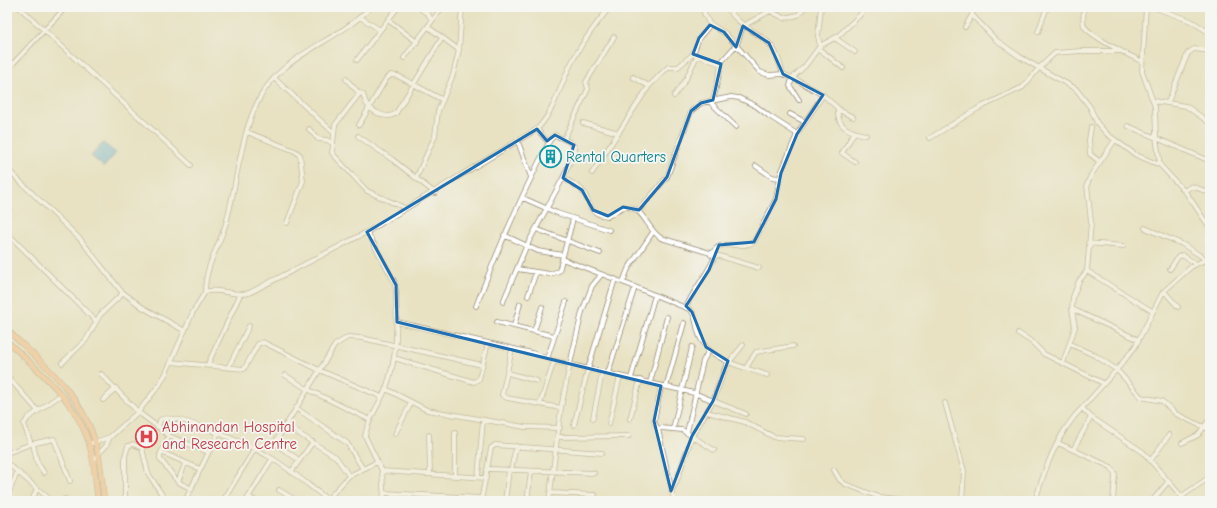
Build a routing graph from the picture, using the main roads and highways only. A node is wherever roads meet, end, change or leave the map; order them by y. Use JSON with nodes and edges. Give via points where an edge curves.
{"nodes":[{"id":1,"x":7,"y":330,"type":"edge"},
{"id":2,"x":7,"y":341,"type":"edge"},
{"id":3,"x":98,"y":501,"type":"edge"},
{"id":4,"x":104,"y":501,"type":"edge"}],
"edges":[{"from":1,"to":4,"type":"main road","via":[[72,394],[83,411],[96,442]]},
{"from":2,"to":3,"type":"main road","via":[[62,394],[77,416],[93,460]]}]}
